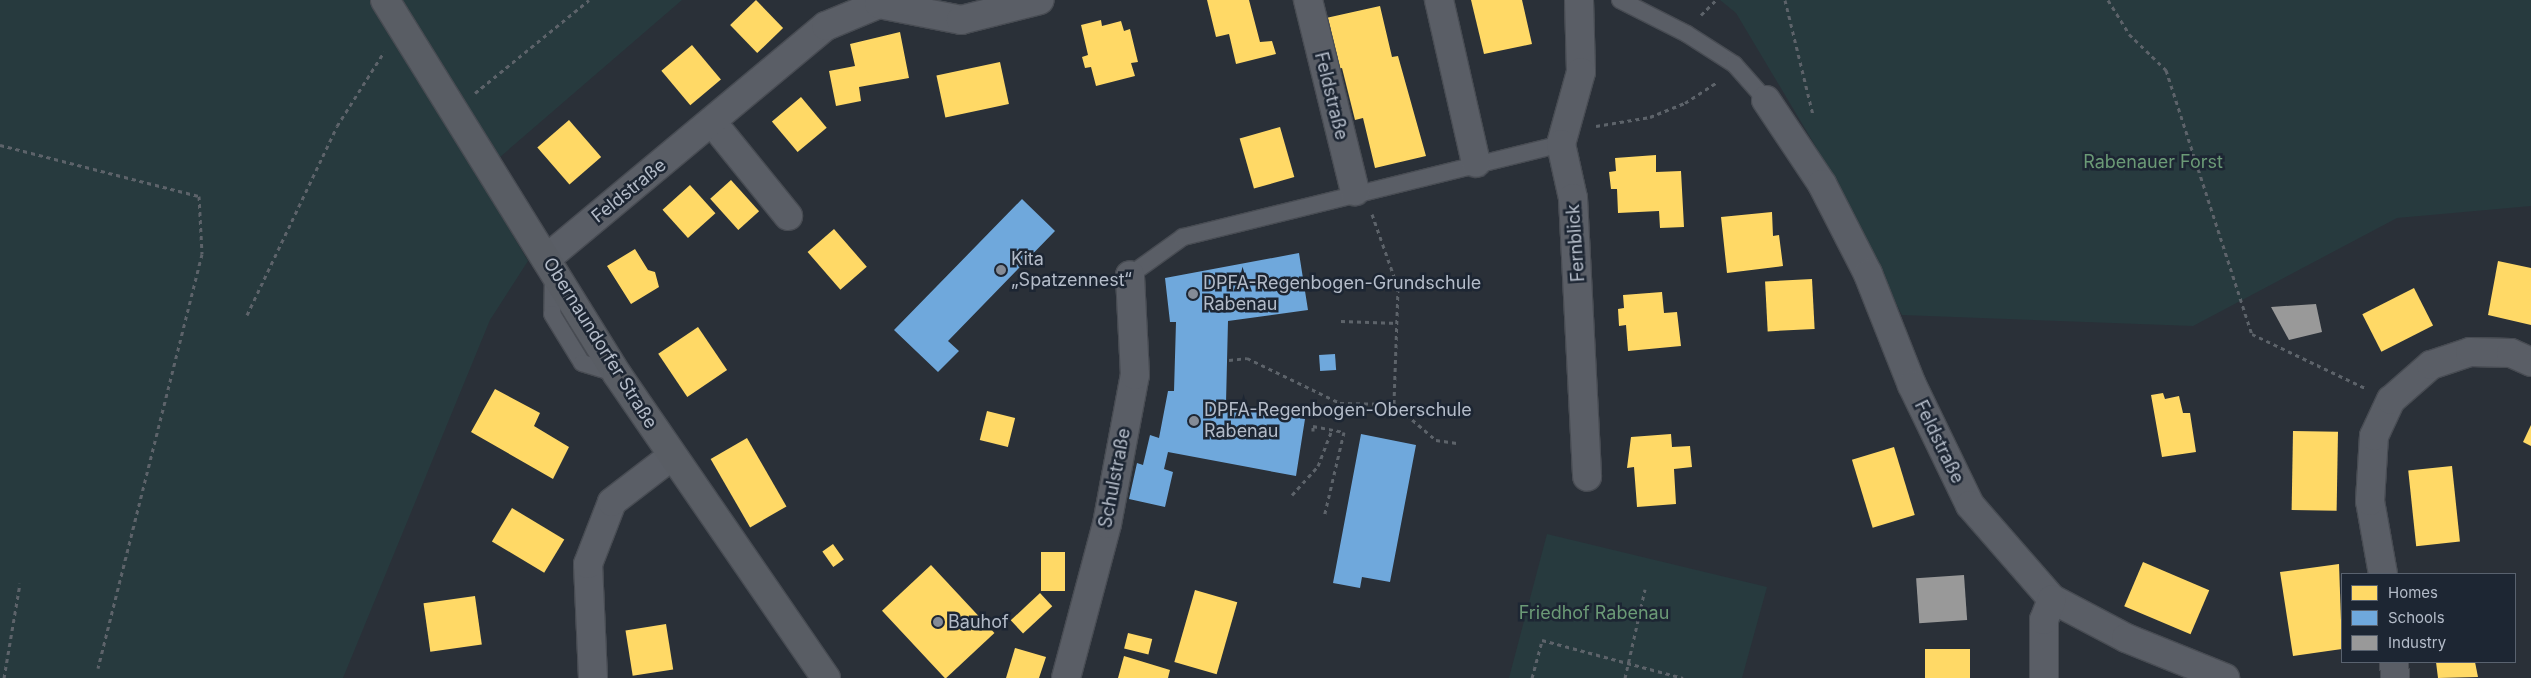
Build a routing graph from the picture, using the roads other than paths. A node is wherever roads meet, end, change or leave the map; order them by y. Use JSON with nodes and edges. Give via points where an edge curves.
{"nodes":[{"id":1,"x":385,"y":0,"type":"edge"},
{"id":2,"x":1040,"y":0,"type":"edge"},
{"id":3,"x":1308,"y":0,"type":"edge"},
{"id":4,"x":1438,"y":0,"type":"edge"},
{"id":5,"x":1620,"y":0,"type":"edge"},
{"id":6,"x":878,"y":2,"type":"edge"},
{"id":7,"x":1580,"y":6,"type":"edge"},
{"id":8,"x":1761,"y":94,"type":"joint"},
{"id":9,"x":712,"y":122,"type":"junction"},
{"id":10,"x":1560,"y":144,"type":"junction"},
{"id":11,"x":1476,"y":163,"type":"junction"},
{"id":12,"x":1359,"y":190,"type":"junction"},
{"id":13,"x":788,"y":216,"type":"dead end"},
{"id":14,"x":550,"y":265,"type":"junction"},
{"id":15,"x":1130,"y":275,"type":"joint"},
{"id":16,"x":2531,"y":362,"type":"edge"},
{"id":17,"x":672,"y":456,"type":"junction"},
{"id":18,"x":1587,"y":477,"type":"dead end"},
{"id":19,"x":2383,"y":573,"type":"edge"},
{"id":20,"x":2052,"y":599,"type":"junction"},
{"id":21,"x":2394,"y":663,"type":"edge"},
{"id":22,"x":593,"y":678,"type":"edge"},
{"id":23,"x":826,"y":678,"type":"edge"},
{"id":24,"x":1066,"y":678,"type":"edge"},
{"id":25,"x":2044,"y":678,"type":"edge"},
{"id":26,"x":2225,"y":678,"type":"edge"},
{"id":27,"x":2395,"y":678,"type":"edge"}],
"edges":[{"from":1,"to":14,"type":"street","name":"Obernaundorfer Straße"},
{"from":2,"to":6,"type":"street","name":"Feldstraße","via":[[961,20]]},
{"from":3,"to":12,"type":"street","name":"Feldstraße"},
{"from":4,"to":11,"type":"street"},
{"from":5,"to":8,"type":"lane","via":[[1687,34],[1734,64]]},
{"from":6,"to":9,"type":"street","name":"Feldstraße","via":[[826,26]]},
{"from":7,"to":10,"type":"street","name":"Fernblick","via":[[1581,72]]},
{"from":8,"to":20,"type":"street","name":"Feldstraße","via":[[1822,184],[1868,274],[1912,385],[1970,505]]},
{"from":9,"to":13,"type":"street"},
{"from":9,"to":14,"type":"street","name":"Feldstraße"},
{"from":10,"to":11,"type":"lane"},
{"from":10,"to":18,"type":"street","name":"Fernblick","via":[[1573,198]]},
{"from":11,"to":12,"type":"lane"},
{"from":12,"to":15,"type":"lane","via":[[1183,237]]},
{"from":14,"to":17,"type":"street","name":"Obernaundorfer Straße"},
{"from":15,"to":24,"type":"street","name":"Schulstraße","via":[[1135,375],[1107,524]]},
{"from":16,"to":19,"type":"street","via":[[2511,353],[2470,352],[2431,365],[2391,400],[2374,436],[2370,501]]},
{"from":17,"to":22,"type":"street","via":[[612,502],[588,564]]},
{"from":17,"to":23,"type":"street","name":"Obernaundorfer Straße"},
{"from":20,"to":25,"type":"street","via":[[2044,620]]},
{"from":20,"to":26,"type":"street","name":"Feldstraße","via":[[2126,638]]},
{"from":21,"to":27,"type":"street"}]}
